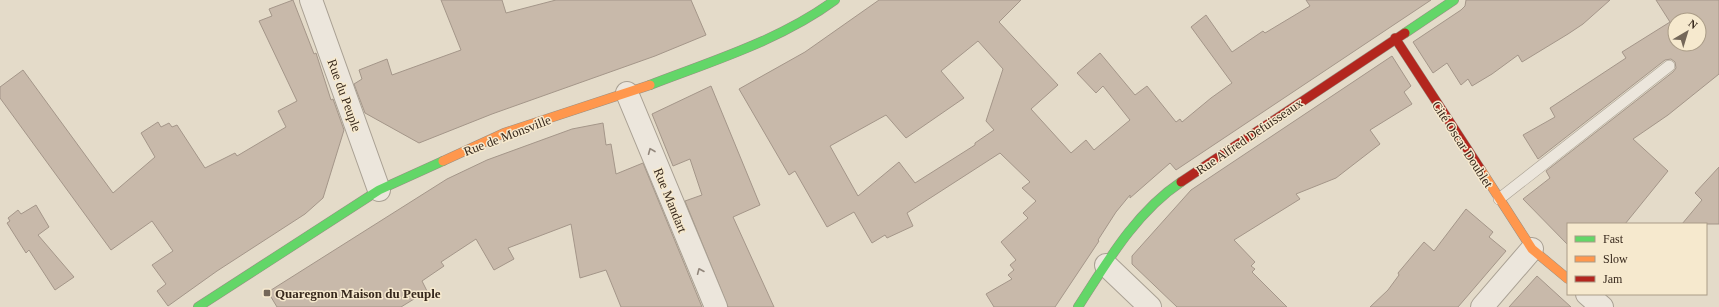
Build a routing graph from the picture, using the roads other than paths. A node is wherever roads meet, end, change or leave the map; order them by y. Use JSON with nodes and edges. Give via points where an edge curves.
{"nodes":[{"id":1,"x":311,"y":0,"type":"edge"},
{"id":2,"x":835,"y":0,"type":"edge"},
{"id":3,"x":1454,"y":0,"type":"edge"},
{"id":4,"x":1394,"y":38,"type":"junction"},
{"id":5,"x":1669,"y":66,"type":"dead end"},
{"id":6,"x":627,"y":92,"type":"junction"},
{"id":7,"x":379,"y":190,"type":"junction"},
{"id":8,"x":1499,"y":199,"type":"junction"},
{"id":9,"x":1532,"y":249,"type":"junction"},
{"id":10,"x":1106,"y":265,"type":"junction"},
{"id":11,"x":1567,"y":278,"type":"edge"},
{"id":12,"x":1588,"y":295,"type":"edge"},
{"id":13,"x":198,"y":307,"type":"edge"},
{"id":14,"x":716,"y":307,"type":"edge"},
{"id":15,"x":1078,"y":307,"type":"edge"},
{"id":16,"x":1150,"y":307,"type":"edge"},
{"id":17,"x":1482,"y":307,"type":"edge"},
{"id":18,"x":1602,"y":307,"type":"edge"}],
"edges":[{"from":1,"to":7,"type":"street","name":"Rue du Peuple"},
{"from":2,"to":6,"type":"street","name":"Rue de Monsville","via":[[787,29],[727,56]]},
{"from":3,"to":4,"type":"street","name":"Rue Alfred Defuisseaux"},
{"from":4,"to":8,"type":"street","name":"Cité Oscar Doublet"},
{"from":4,"to":10,"type":"street","name":"Rue Alfred Defuisseaux","via":[[1164,193],[1142,214]]},
{"from":5,"to":8,"type":"lane"},
{"from":6,"to":7,"type":"street","name":"Rue de Monsville","via":[[504,133]]},
{"from":14,"to":6,"type":"street","name":"Rue Mandart","one_way":true},
{"from":7,"to":13,"type":"street","name":"Rue de Monsville"},
{"from":8,"to":9,"type":"street","name":"Cité Oscar Doublet"},
{"from":9,"to":11,"type":"street","name":"Cité Oscar Doublet"},
{"from":9,"to":17,"type":"street"},
{"from":10,"to":15,"type":"street","name":"Rue Alfred Defuisseaux"},
{"from":10,"to":16,"type":"street"},
{"from":12,"to":18,"type":"street"}]}
